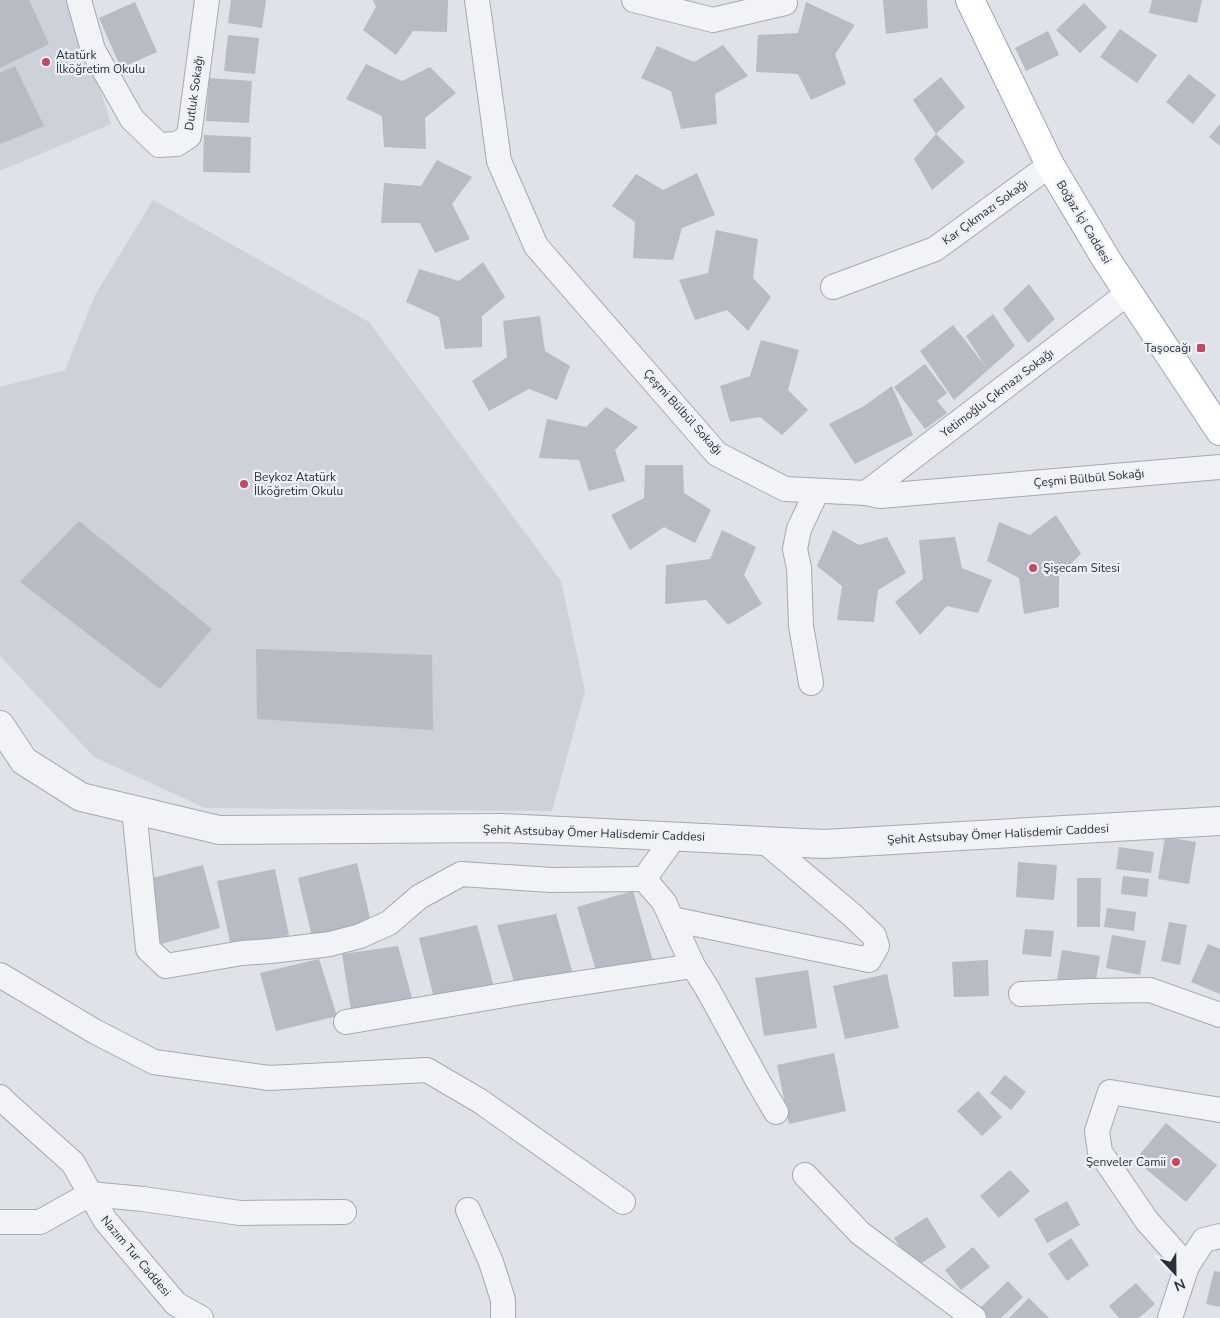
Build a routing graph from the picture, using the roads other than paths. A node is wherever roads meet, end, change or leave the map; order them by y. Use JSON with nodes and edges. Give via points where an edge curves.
{"nodes":[{"id":1,"x":79,"y":0,"type":"edge"},
{"id":2,"x":206,"y":0,"type":"edge"},
{"id":3,"x":477,"y":0,"type":"edge"},
{"id":4,"x":634,"y":0,"type":"edge"},
{"id":5,"x":970,"y":0,"type":"edge"},
{"id":6,"x":785,"y":2,"type":"dead end"},
{"id":7,"x":1050,"y":165,"type":"junction"},
{"id":8,"x":833,"y":287,"type":"dead end"},
{"id":9,"x":1128,"y":293,"type":"junction"},
{"id":10,"x":1220,"y":431,"type":"edge"},
{"id":11,"x":1220,"y":467,"type":"edge"},
{"id":12,"x":817,"y":491,"type":"junction"},
{"id":13,"x":866,"y":493,"type":"junction"},
{"id":14,"x":811,"y":683,"type":"dead end"},
{"id":15,"x":0,"y":725,"type":"edge"},
{"id":16,"x":134,"y":809,"type":"junction"},
{"id":17,"x":1220,"y":821,"type":"edge"},
{"id":18,"x":675,"y":836,"type":"junction"},
{"id":19,"x":764,"y":841,"type":"junction"},
{"id":20,"x":644,"y":879,"type":"junction"},
{"id":21,"x":672,"y":919,"type":"junction"},
{"id":22,"x":693,"y":966,"type":"junction"},
{"id":23,"x":0,"y":975,"type":"edge"},
{"id":24,"x":1021,"y":994,"type":"dead end"},
{"id":25,"x":1220,"y":1015,"type":"edge"},
{"id":26,"x":346,"y":1022,"type":"dead end"},
{"id":27,"x":0,"y":1097,"type":"edge"},
{"id":28,"x":1220,"y":1110,"type":"edge"},
{"id":29,"x":776,"y":1112,"type":"dead end"},
{"id":30,"x":805,"y":1175,"type":"dead end"},
{"id":31,"x":90,"y":1194,"type":"junction"},
{"id":32,"x":623,"y":1202,"type":"dead end"},
{"id":33,"x":468,"y":1210,"type":"dead end"},
{"id":34,"x":344,"y":1212,"type":"dead end"},
{"id":35,"x":0,"y":1222,"type":"edge"},
{"id":36,"x":1220,"y":1236,"type":"edge"},
{"id":37,"x":1187,"y":1266,"type":"junction"},
{"id":38,"x":201,"y":1318,"type":"edge"},
{"id":39,"x":503,"y":1318,"type":"edge"},
{"id":40,"x":974,"y":1318,"type":"edge"},
{"id":41,"x":1170,"y":1318,"type":"edge"}],
"edges":[{"from":1,"to":2,"type":"street","name":"Dutluk Sokağı","via":[[93,50],[132,119],[159,145],[177,144],[189,136]]},
{"from":3,"to":12,"type":"street","name":"Çeşmi Bülbül Sokağı","via":[[499,161],[536,246],[718,454],[786,489]]},
{"from":4,"to":6,"type":"street","via":[[713,20]]},
{"from":5,"to":7,"type":"main road","name":"Boğaz İçi Caddesi"},
{"from":7,"to":8,"type":"street","name":"Kar Çıkmazı Sokağı","via":[[935,249]]},
{"from":7,"to":9,"type":"main road","name":"Boğaz İçi Caddesi"},
{"from":9,"to":10,"type":"main road","name":"Boğaz İçi Caddesi"},
{"from":9,"to":13,"type":"street","name":"Yetimoğlu Çıkmazı Sokağı"},
{"from":11,"to":13,"type":"street","name":"Çeşmi Bülbül Sokağı","via":[[880,496]]},
{"from":12,"to":13,"type":"street","name":"Çeşmi Bülbül Sokağı"},
{"from":12,"to":14,"type":"street","via":[[799,528],[795,549],[799,568],[801,626]]},
{"from":15,"to":16,"type":"street","name":"Şehit Astsubay Ömer Halisdemir Caddesi","via":[[24,761],[82,796]]},
{"from":16,"to":18,"type":"street","name":"Şehit Astsubay Ömer Halisdemir Caddesi","via":[[219,830],[502,828]]},
{"from":16,"to":20,"type":"street","via":[[148,949],[166,966],[242,953],[330,944],[360,936],[389,923],[419,897],[461,874],[551,880]]},
{"from":17,"to":19,"type":"street","name":"Şehit Astsubay Ömer Halisdemir Caddesi","via":[[824,844]]},
{"from":18,"to":19,"type":"street","name":"Şehit Astsubay Ömer Halisdemir Caddesi"},
{"from":18,"to":20,"type":"street"},
{"from":19,"to":21,"type":"street","via":[[874,936],[877,946],[869,960]]},
{"from":20,"to":21,"type":"street","via":[[664,902]]},
{"from":21,"to":22,"type":"street"},
{"from":22,"to":26,"type":"street"},
{"from":22,"to":29,"type":"street"},
{"from":23,"to":32,"type":"street","via":[[94,1031],[154,1062],[269,1078],[427,1070],[480,1100]]},
{"from":24,"to":25,"type":"street","via":[[1150,990]]},
{"from":27,"to":31,"type":"street","name":"Nazım Tur Caddesi","via":[[74,1163]]},
{"from":28,"to":37,"type":"street","via":[[1110,1092],[1097,1131],[1100,1152],[1147,1221]]},
{"from":30,"to":40,"type":"street","via":[[860,1233]]},
{"from":31,"to":34,"type":"street","via":[[240,1213]]},
{"from":31,"to":35,"type":"street","via":[[40,1222]]},
{"from":31,"to":38,"type":"street","name":"Nazım Tur Caddesi","via":[[105,1220],[176,1304]]},
{"from":33,"to":39,"type":"street","via":[[491,1262],[503,1300]]},
{"from":36,"to":37,"type":"street","via":[[1204,1240]]},
{"from":37,"to":41,"type":"street"}]}
